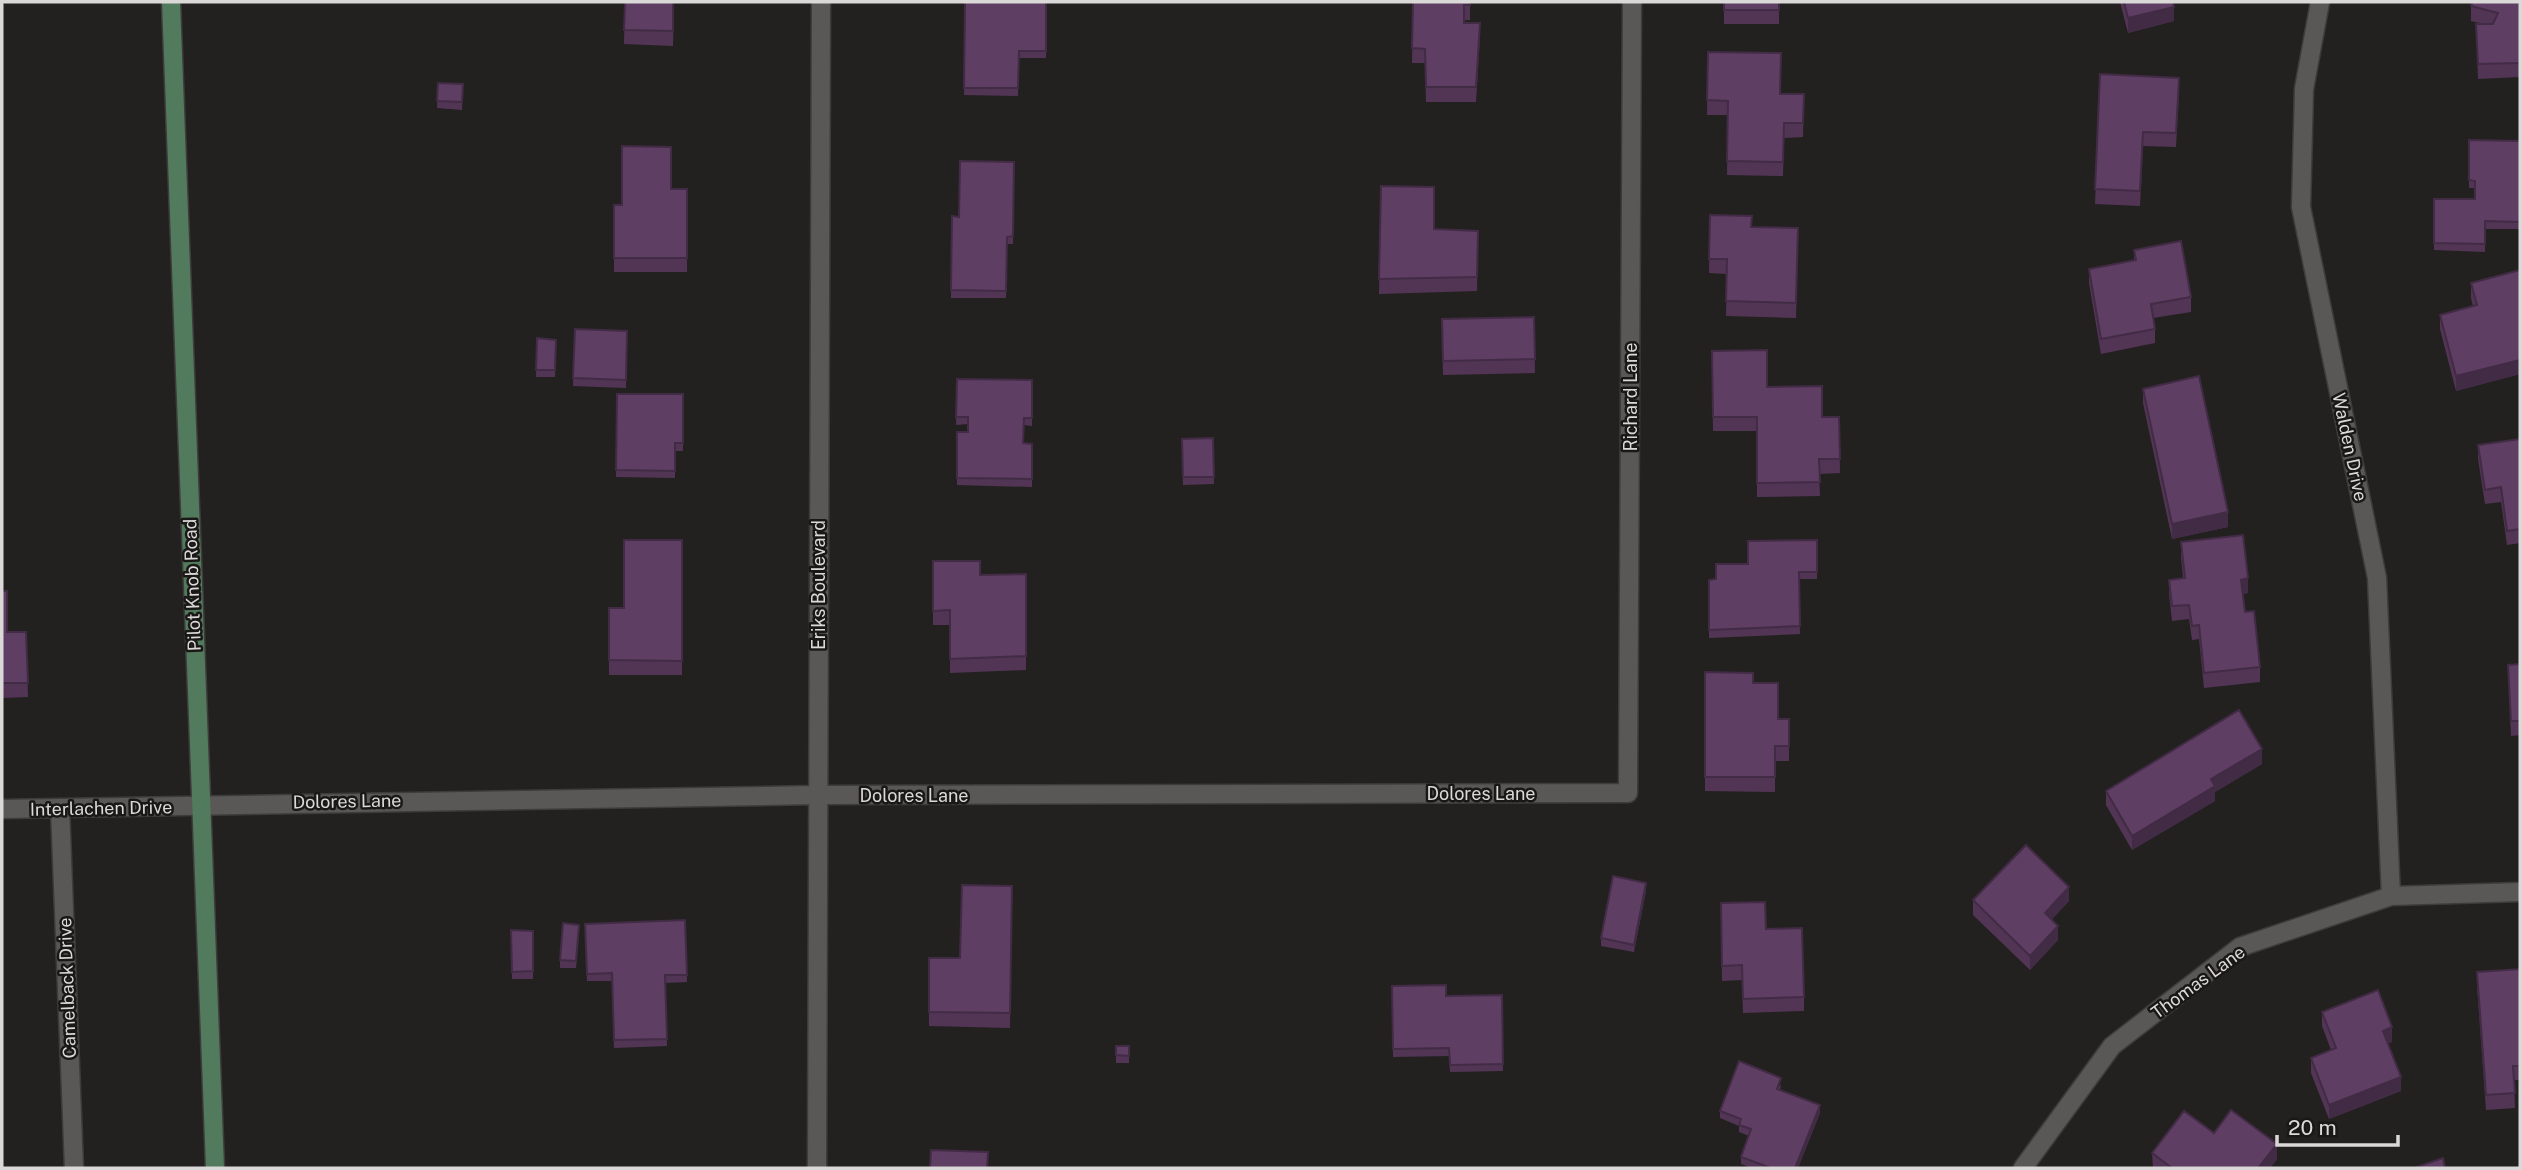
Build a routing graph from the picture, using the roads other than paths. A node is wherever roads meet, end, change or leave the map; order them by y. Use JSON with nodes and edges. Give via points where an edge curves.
{"nodes":[{"id":1,"x":171,"y":2,"type":"edge"},
{"id":2,"x":821,"y":2,"type":"edge"},
{"id":3,"x":1632,"y":2,"type":"edge"},
{"id":4,"x":2320,"y":2,"type":"edge"},
{"id":5,"x":1628,"y":793,"type":"joint"},
{"id":6,"x":817,"y":795,"type":"junction"},
{"id":7,"x":200,"y":806,"type":"junction"},
{"id":8,"x":60,"y":808,"type":"junction"},
{"id":9,"x":2,"y":809,"type":"edge"},
{"id":10,"x":2520,"y":892,"type":"edge"},
{"id":11,"x":2392,"y":896,"type":"junction"},
{"id":12,"x":74,"y":1168,"type":"edge"},
{"id":13,"x":215,"y":1168,"type":"edge"},
{"id":14,"x":817,"y":1168,"type":"edge"},
{"id":15,"x":2023,"y":1168,"type":"edge"}],
"edges":[{"from":1,"to":7,"type":"main road","name":"Pilot Knob Road"},
{"from":2,"to":6,"type":"street","name":"Eriks Boulevard"},
{"from":3,"to":5,"type":"street","name":"Richard Lane"},
{"from":4,"to":11,"type":"street","name":"Walden Drive","via":[[2304,89],[2301,207],[2377,578]]},
{"from":5,"to":6,"type":"street","name":"Dolores Lane"},
{"from":6,"to":7,"type":"street","name":"Dolores Lane"},
{"from":6,"to":14,"type":"street","name":"Eriks Boulevard"},
{"from":7,"to":8,"type":"street","name":"Interlachen Drive"},
{"from":7,"to":13,"type":"main road","name":"Pilot Knob Road"},
{"from":8,"to":9,"type":"street","name":"Interlachen Drive"},
{"from":8,"to":12,"type":"street","name":"Camelback Drive"},
{"from":10,"to":11,"type":"street","name":"Thomas Lane"},
{"from":11,"to":15,"type":"street","name":"Thomas Lane","via":[[2240,947],[2112,1046]]}]}
